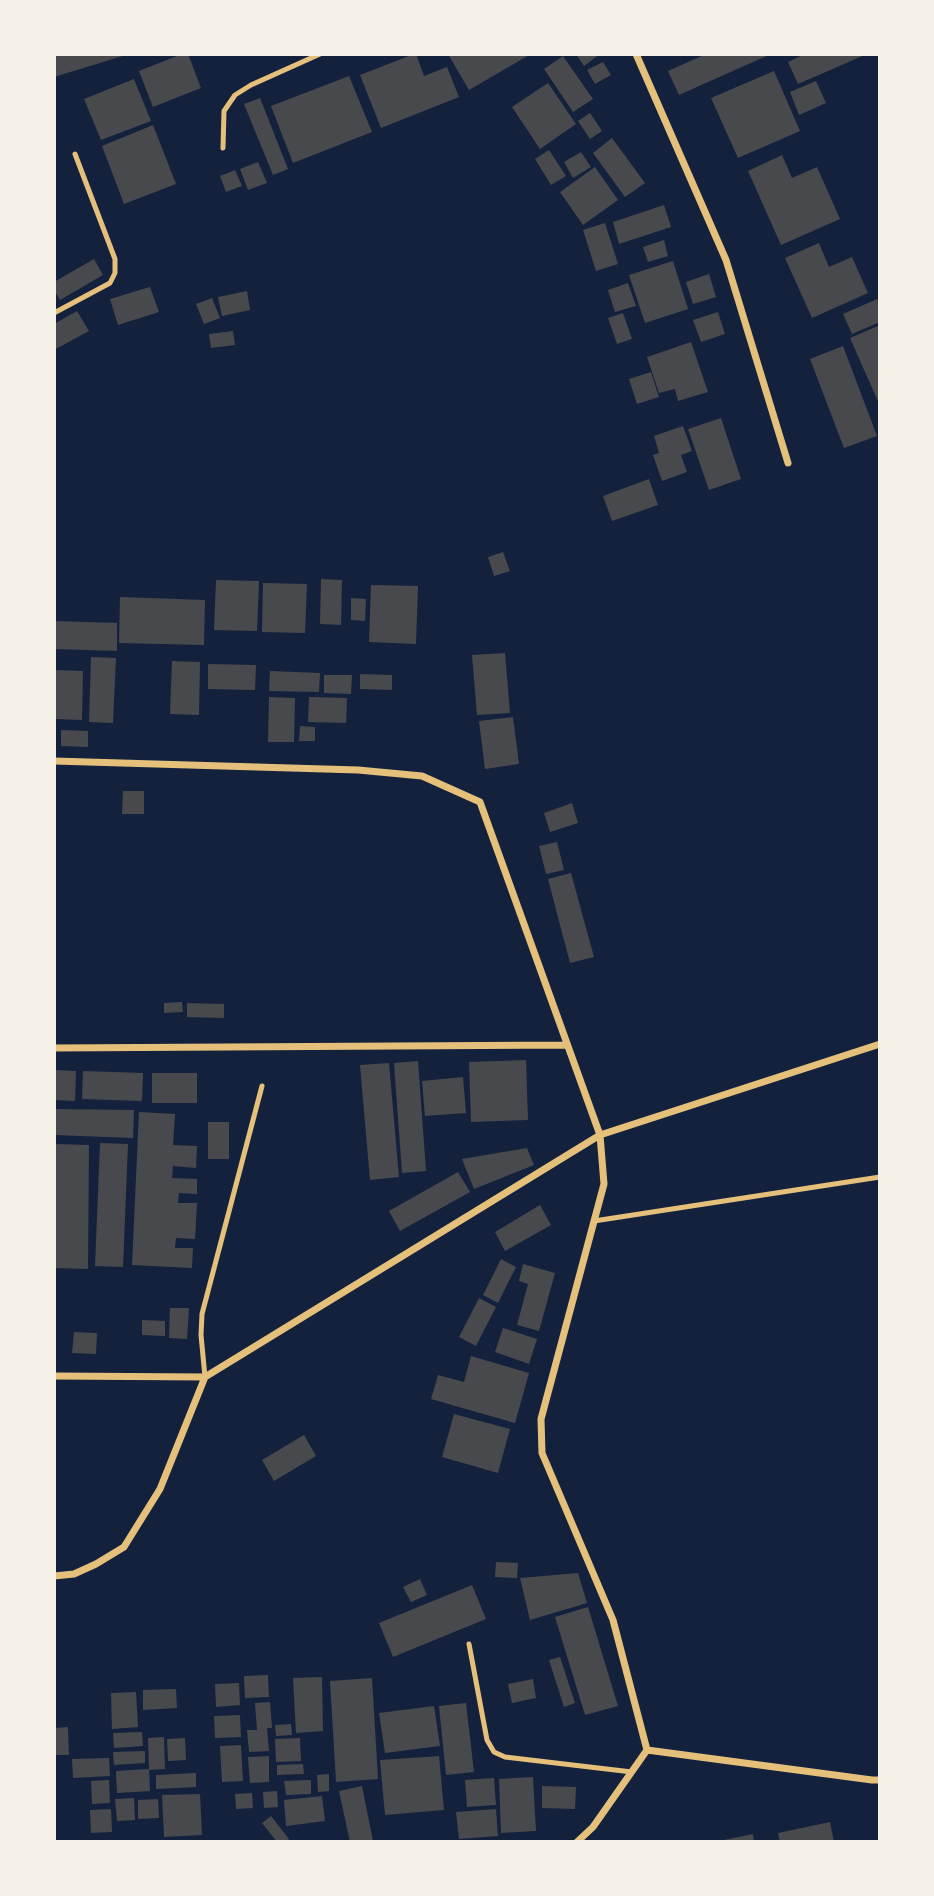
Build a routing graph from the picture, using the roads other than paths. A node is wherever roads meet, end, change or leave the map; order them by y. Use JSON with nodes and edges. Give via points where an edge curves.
{"nodes":[{"id":1,"x":320,"y":54,"type":"edge"},
{"id":2,"x":636,"y":54,"type":"edge"},
{"id":3,"x":223,"y":148,"type":"dead end"},
{"id":4,"x":75,"y":154,"type":"dead end"},
{"id":5,"x":54,"y":313,"type":"edge"},
{"id":6,"x":788,"y":463,"type":"dead end"},
{"id":7,"x":54,"y":761,"type":"edge"},
{"id":8,"x":880,"y":1044,"type":"edge"},
{"id":9,"x":567,"y":1045,"type":"junction"},
{"id":10,"x":54,"y":1048,"type":"edge"},
{"id":11,"x":262,"y":1086,"type":"dead end"},
{"id":12,"x":600,"y":1135,"type":"junction"},
{"id":13,"x":880,"y":1177,"type":"edge"},
{"id":14,"x":594,"y":1221,"type":"junction"},
{"id":15,"x":54,"y":1376,"type":"edge"},
{"id":16,"x":205,"y":1377,"type":"junction"},
{"id":17,"x":54,"y":1576,"type":"edge"},
{"id":18,"x":469,"y":1644,"type":"dead end"},
{"id":19,"x":647,"y":1750,"type":"junction"},
{"id":20,"x":632,"y":1772,"type":"junction"},
{"id":21,"x":880,"y":1780,"type":"edge"},
{"id":22,"x":577,"y":1842,"type":"edge"}],
"edges":[{"from":1,"to":3,"type":"lane","via":[[235,95],[224,111]]},
{"from":2,"to":6,"type":"street","via":[[726,260]]},
{"from":4,"to":5,"type":"lane","via":[[115,259],[115,273],[110,283]]},
{"from":7,"to":9,"type":"street","via":[[422,776],[480,802]]},
{"from":8,"to":12,"type":"street"},
{"from":9,"to":10,"type":"street"},
{"from":9,"to":12,"type":"street"},
{"from":11,"to":16,"type":"lane","via":[[202,1314]]},
{"from":12,"to":14,"type":"street","via":[[604,1184]]},
{"from":12,"to":16,"type":"street"},
{"from":13,"to":14,"type":"lane"},
{"from":14,"to":19,"type":"street","via":[[541,1419],[542,1453],[613,1620]]},
{"from":15,"to":16,"type":"street"},
{"from":16,"to":17,"type":"street","via":[[160,1489],[124,1547],[74,1574]]},
{"from":18,"to":20,"type":"lane","via":[[487,1741],[494,1752]]},
{"from":19,"to":20,"type":"street"},
{"from":19,"to":21,"type":"street"},
{"from":20,"to":22,"type":"street"}]}
